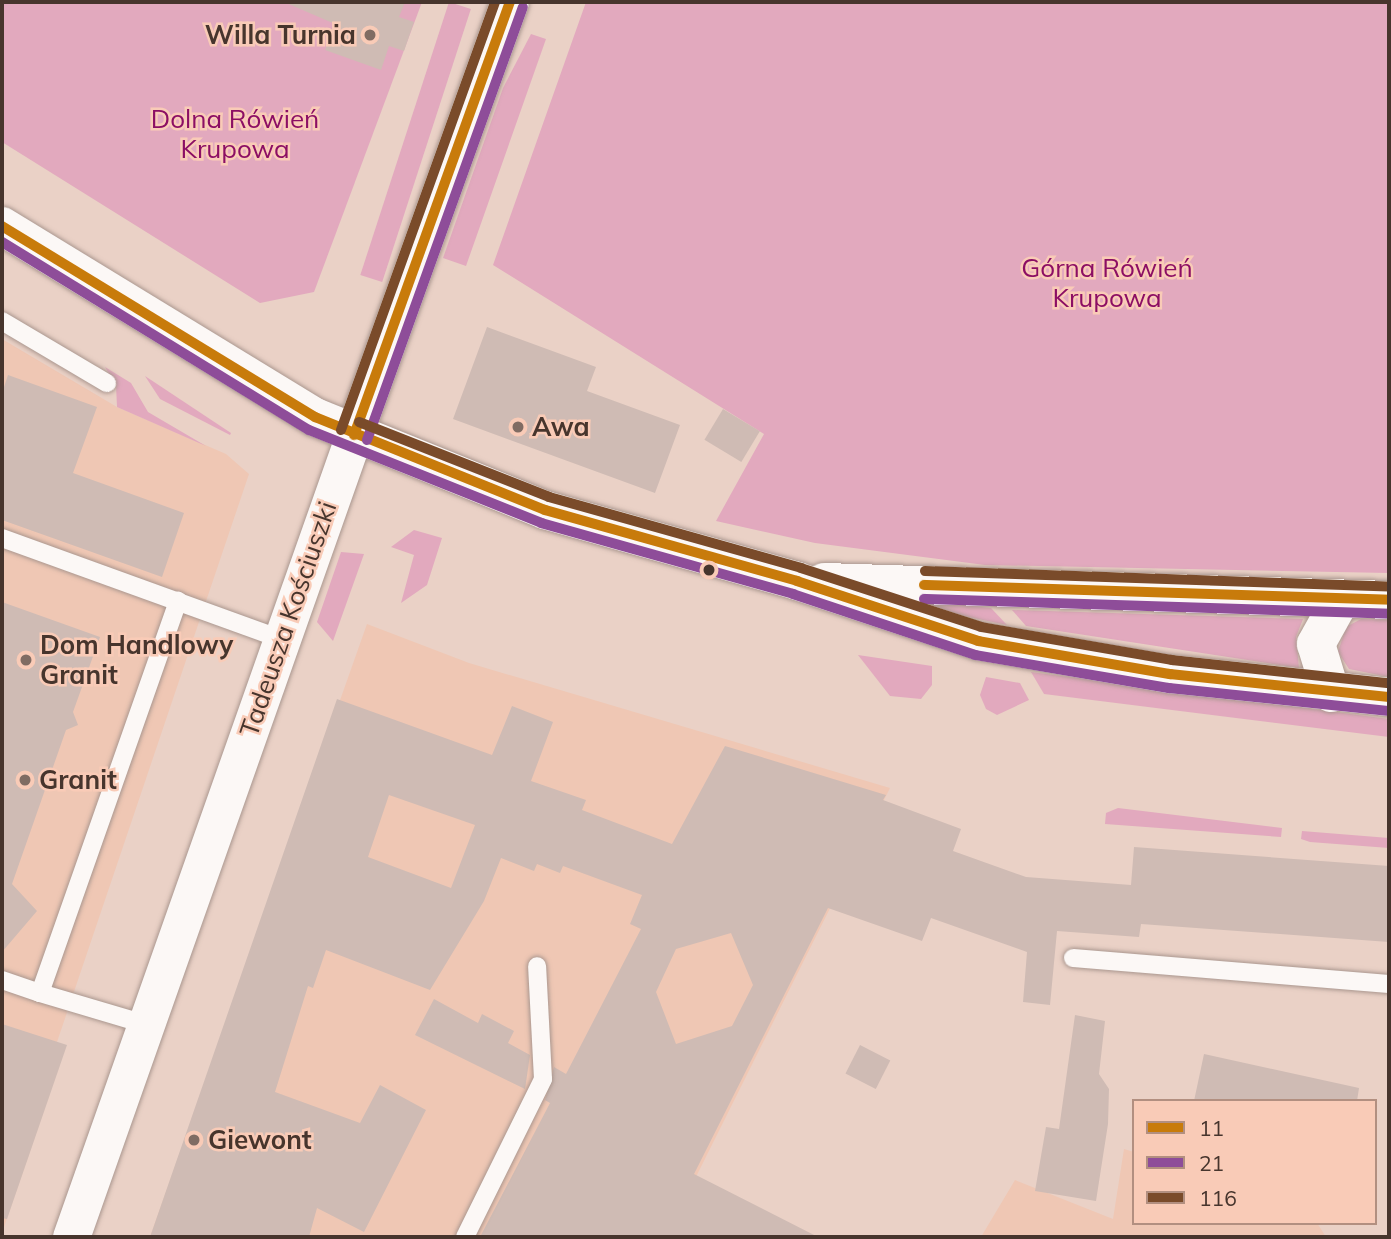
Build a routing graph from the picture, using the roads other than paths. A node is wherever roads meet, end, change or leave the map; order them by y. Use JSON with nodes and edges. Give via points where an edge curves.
{"nodes":[{"id":1,"x":510,"y":2,"type":"edge"},
{"id":2,"x":2,"y":226,"type":"edge"},
{"id":3,"x":2,"y":321,"type":"edge"},
{"id":4,"x":107,"y":383,"type":"dead end"},
{"id":5,"x":354,"y":435,"type":"junction"},
{"id":6,"x":2,"y":538,"type":"edge"},
{"id":7,"x":797,"y":581,"type":"junction"},
{"id":8,"x":1341,"y":599,"type":"junction"},
{"id":9,"x":1389,"y":600,"type":"edge"},
{"id":10,"x":178,"y":601,"type":"junction"},
{"id":11,"x":279,"y":638,"type":"junction"},
{"id":12,"x":1331,"y":693,"type":"junction"},
{"id":13,"x":1389,"y":698,"type":"edge"},
{"id":14,"x":1073,"y":958,"type":"dead end"},
{"id":15,"x":537,"y":966,"type":"dead end"},
{"id":16,"x":2,"y":980,"type":"edge"},
{"id":17,"x":1389,"y":984,"type":"edge"},
{"id":18,"x":40,"y":993,"type":"junction"},
{"id":19,"x":148,"y":1026,"type":"junction"},
{"id":20,"x":71,"y":1237,"type":"edge"},
{"id":21,"x":465,"y":1237,"type":"edge"}],
"edges":[{"from":1,"to":5,"type":"street","name":"Tadeusza Kościuszki"},
{"from":2,"to":5,"type":"street","via":[[273,393]]},
{"from":3,"to":4,"type":"lane"},
{"from":5,"to":7,"type":"street","via":[[545,510]]},
{"from":5,"to":11,"type":"street","name":"Tadeusza Kościuszki"},
{"from":6,"to":10,"type":"lane"},
{"from":7,"to":8,"type":"street"},
{"from":7,"to":12,"type":"street","via":[[978,641]]},
{"from":8,"to":9,"type":"street"},
{"from":8,"to":12,"type":"street","via":[[1316,644]]},
{"from":10,"to":11,"type":"lane"},
{"from":10,"to":18,"type":"lane"},
{"from":11,"to":19,"type":"street","name":"Tadeusza Kościuszki"},
{"from":12,"to":13,"type":"street"},
{"from":14,"to":17,"type":"lane"},
{"from":15,"to":21,"type":"lane","via":[[543,1079]]},
{"from":16,"to":18,"type":"lane"},
{"from":18,"to":19,"type":"lane"},
{"from":19,"to":20,"type":"street","name":"Tadeusza Kościuszki"}]}
